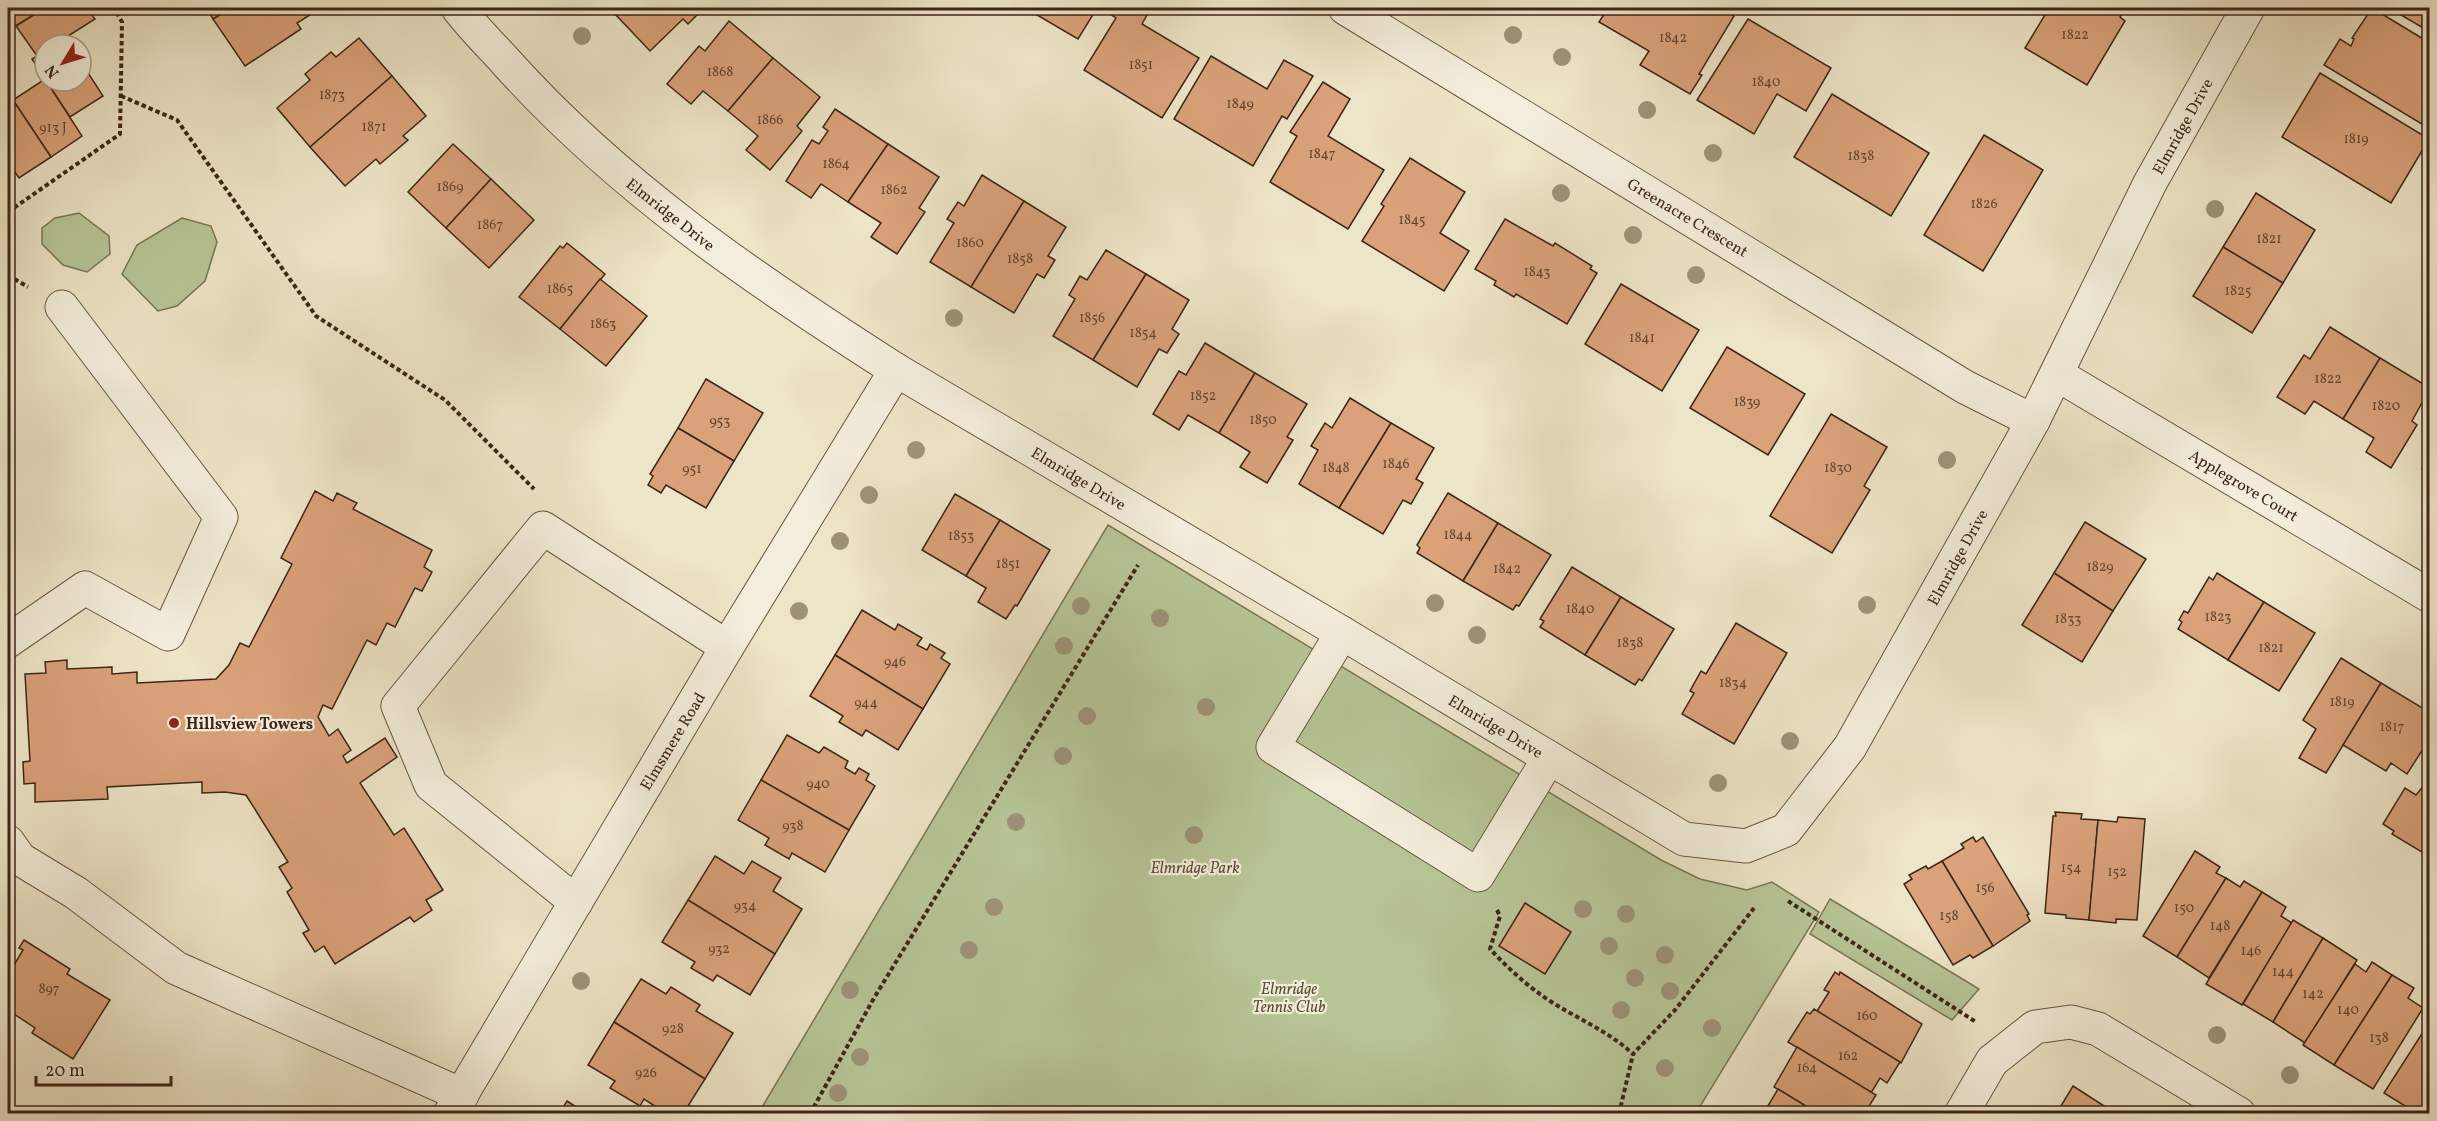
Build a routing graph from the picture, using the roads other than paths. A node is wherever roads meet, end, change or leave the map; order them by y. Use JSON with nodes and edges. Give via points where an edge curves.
{"nodes":[{"id":1,"x":458,"y":8,"type":"edge"},
{"id":2,"x":1345,"y":8,"type":"edge"},
{"id":3,"x":2248,"y":8,"type":"edge"},
{"id":4,"x":62,"y":307,"type":"dead end"},
{"id":5,"x":896,"y":370,"type":"junction"},
{"id":6,"x":2058,"y":375,"type":"junction"},
{"id":7,"x":2033,"y":421,"type":"junction"},
{"id":8,"x":2430,"y":596,"type":"edge"},
{"id":9,"x":1342,"y":633,"type":"junction"},
{"id":10,"x":8,"y":640,"type":"edge"},
{"id":11,"x":727,"y":647,"type":"junction"},
{"id":12,"x":1549,"y":758,"type":"junction"},
{"id":13,"x":8,"y":842,"type":"edge"},
{"id":14,"x":576,"y":902,"type":"junction"},
{"id":15,"x":456,"y":1104,"type":"edge"},
{"id":16,"x":1961,"y":1113,"type":"edge"},
{"id":17,"x":2239,"y":1113,"type":"edge"}],
"edges":[{"from":1,"to":5,"type":"street","name":"Elmridge Drive","via":[[542,102],[636,188],[737,265]]},
{"from":2,"to":7,"type":"street","name":"Greenacre Crescent","via":[[1965,387]]},
{"from":3,"to":6,"type":"street","name":"Elmridge Drive","via":[[2151,183]]},
{"from":4,"to":10,"type":"street","via":[[221,517],[168,634],[84,588]]},
{"from":5,"to":9,"type":"street","name":"Elmridge Drive"},
{"from":5,"to":11,"type":"street","name":"Elmsmere Road"},
{"from":6,"to":7,"type":"street","name":"Elmridge Drive"},
{"from":6,"to":8,"type":"street","name":"Applegrove Court"},
{"from":7,"to":12,"type":"street","name":"Elmridge Drive","via":[[1850,747],[1786,830],[1746,846],[1684,839]]},
{"from":9,"to":12,"type":"street","name":"Elmridge Drive"},
{"from":9,"to":12,"type":"street","via":[[1273,747],[1478,875]]},
{"from":11,"to":14,"type":"street","name":"Elmsmere Road"},
{"from":11,"to":14,"type":"street","via":[[543,528],[398,706],[431,785]]},
{"from":13,"to":15,"type":"street","via":[[20,859],[76,892],[176,968]]},
{"from":14,"to":15,"type":"street","name":"Elmsmere Road"},
{"from":16,"to":17,"type":"street","via":[[1992,1060],[2035,1026],[2070,1022],[2098,1029]]}]}
